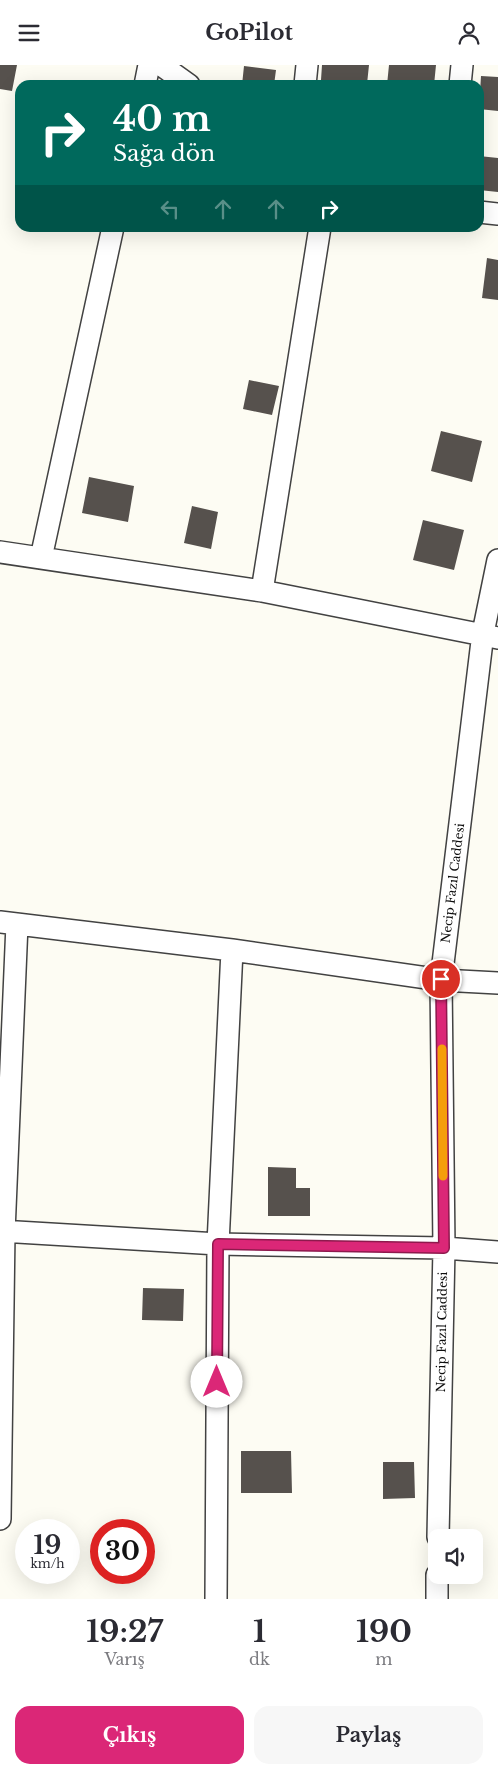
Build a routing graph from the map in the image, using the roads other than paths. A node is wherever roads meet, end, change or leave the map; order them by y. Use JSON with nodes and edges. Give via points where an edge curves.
{"nodes":[{"id":1,"x":149,"y":65,"type":"edge"},
{"id":2,"x":161,"y":65,"type":"edge"},
{"id":3,"x":307,"y":65,"type":"edge"},
{"id":4,"x":462,"y":65,"type":"edge"},
{"id":5,"x":146,"y":80,"type":"edge"},
{"id":6,"x":183,"y":80,"type":"edge"},
{"id":7,"x":306,"y":80,"type":"edge"},
{"id":8,"x":460,"y":80,"type":"edge"},
{"id":9,"x":484,"y":212,"type":"edge"},
{"id":10,"x":498,"y":213,"type":"edge"},
{"id":11,"x":112,"y":232,"type":"edge"},
{"id":12,"x":319,"y":232,"type":"edge"},
{"id":13,"x":0,"y":553,"type":"edge"},
{"id":14,"x":41,"y":558,"type":"junction"},
{"id":15,"x":498,"y":560,"type":"edge"},
{"id":16,"x":262,"y":591,"type":"junction"},
{"id":17,"x":490,"y":636,"type":"edge"},
{"id":18,"x":9,"y":923,"type":"edge"},
{"id":19,"x":232,"y":950,"type":"junction"},
{"id":20,"x":441,"y":979,"type":"junction"},
{"id":21,"x":498,"y":983,"type":"edge"},
{"id":22,"x":2,"y":1231,"type":"edge"},
{"id":23,"x":218,"y":1244,"type":"junction"},
{"id":24,"x":444,"y":1248,"type":"junction"},
{"id":25,"x":498,"y":1252,"type":"edge"},
{"id":26,"x":0,"y":1519,"type":"edge"},
{"id":27,"x":438,"y":1529,"type":"edge"},
{"id":28,"x":437,"y":1584,"type":"edge"},
{"id":29,"x":216,"y":1599,"type":"edge"},
{"id":30,"x":436,"y":1599,"type":"edge"}],
"edges":[{"from":1,"to":5,"type":"street"},
{"from":2,"to":6,"type":"street"},
{"from":3,"to":7,"type":"street"},
{"from":4,"to":8,"type":"street"},
{"from":9,"to":10,"type":"street"},
{"from":11,"to":14,"type":"street"},
{"from":12,"to":16,"type":"street"},
{"from":13,"to":14,"type":"street"},
{"from":14,"to":16,"type":"street"},
{"from":15,"to":17,"type":"street","name":"Necip Fazıl Caddesi"},
{"from":16,"to":17,"type":"street"},
{"from":17,"to":20,"type":"street","name":"Necip Fazıl Caddesi"},
{"from":18,"to":19,"type":"street"},
{"from":18,"to":22,"type":"street"},
{"from":19,"to":20,"type":"street"},
{"from":19,"to":23,"type":"street"},
{"from":20,"to":21,"type":"street"},
{"from":20,"to":24,"type":"street","name":"Necip Fazıl Caddesi"},
{"from":22,"to":23,"type":"street"},
{"from":22,"to":26,"type":"street"},
{"from":23,"to":24,"type":"street"},
{"from":23,"to":29,"type":"street"},
{"from":24,"to":25,"type":"street"},
{"from":24,"to":27,"type":"street","name":"Necip Fazıl Caddesi"},
{"from":28,"to":30,"type":"street"}]}
